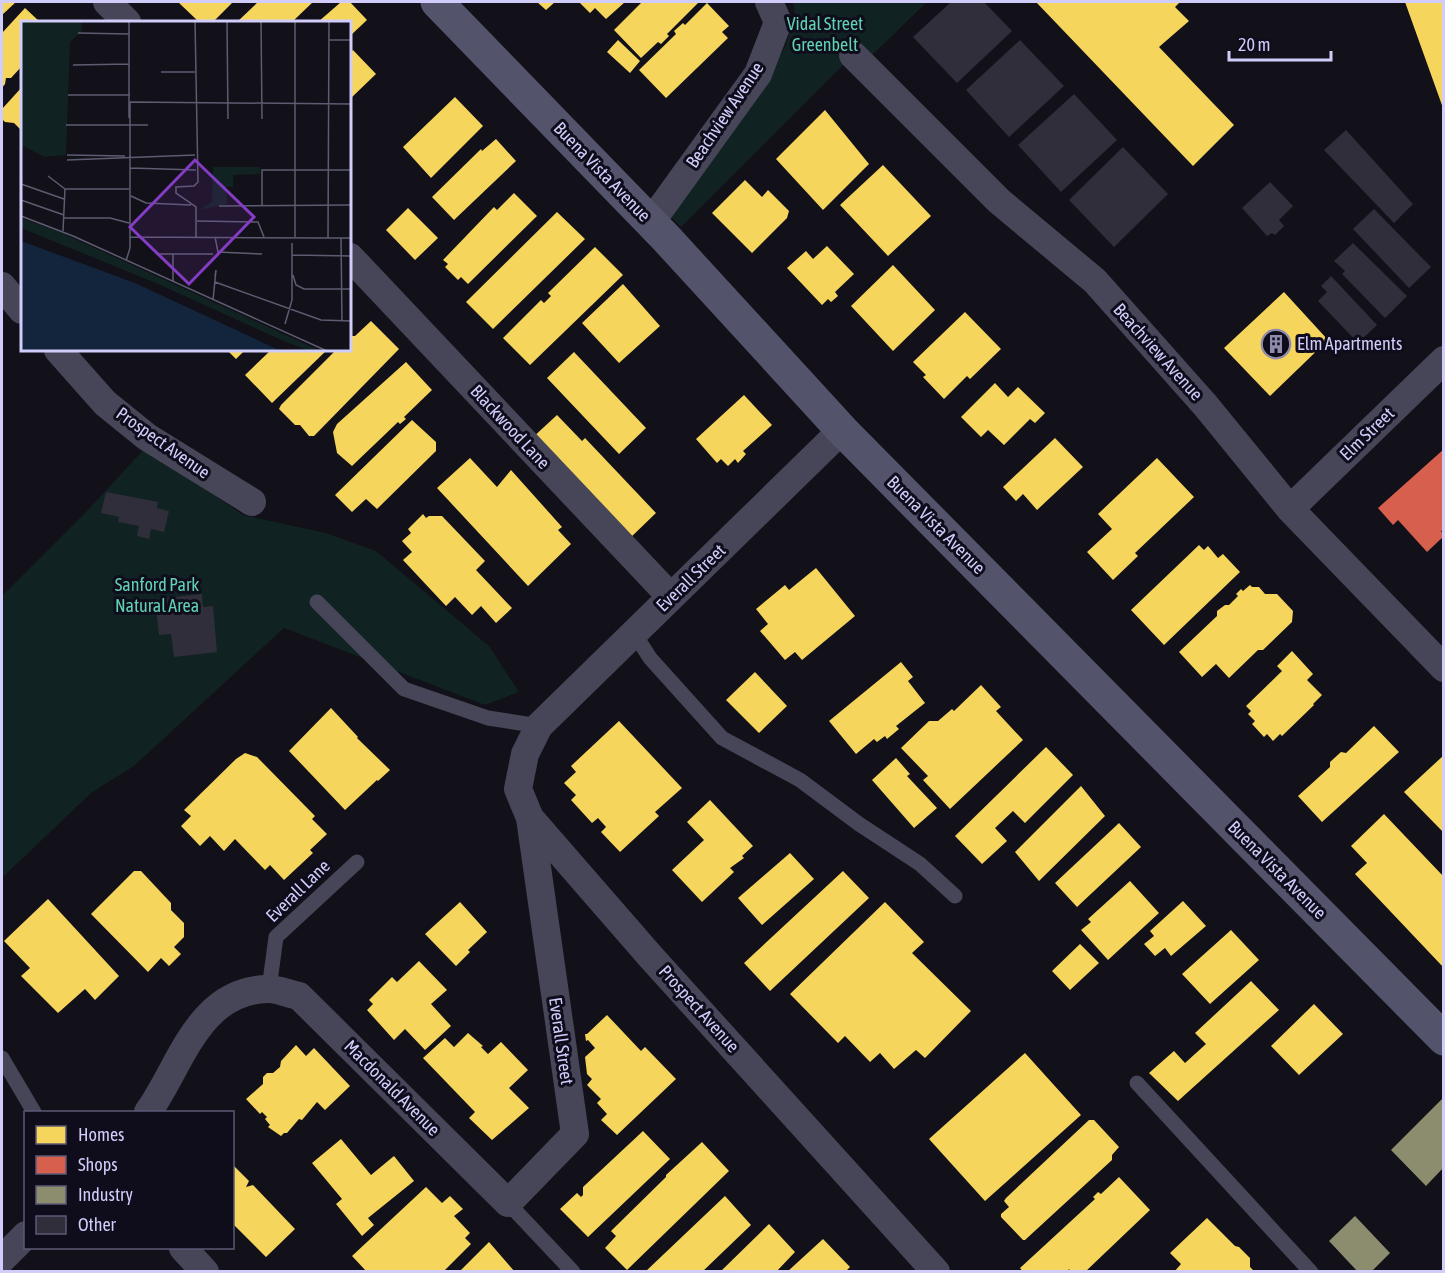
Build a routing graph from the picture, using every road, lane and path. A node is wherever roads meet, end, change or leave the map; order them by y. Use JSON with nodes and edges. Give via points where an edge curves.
{"nodes":[{"id":1,"x":107,"y":2,"type":"edge"},
{"id":2,"x":437,"y":2,"type":"edge"},
{"id":3,"x":769,"y":2,"type":"edge"},
{"id":4,"x":126,"y":21,"type":"edge"},
{"id":5,"x":853,"y":55,"type":"dead end"},
{"id":6,"x":651,"y":222,"type":"junction"},
{"id":7,"x":351,"y":258,"type":"edge"},
{"id":8,"x":2,"y":286,"type":"edge"},
{"id":9,"x":21,"y":309,"type":"edge"},
{"id":10,"x":59,"y":351,"type":"edge"},
{"id":11,"x":1443,"y":360,"type":"edge"},
{"id":12,"x":842,"y":430,"type":"junction"},
{"id":13,"x":252,"y":502,"type":"dead end"},
{"id":14,"x":1290,"y":509,"type":"junction"},
{"id":15,"x":671,"y":597,"type":"junction"},
{"id":16,"x":317,"y":602,"type":"dead end"},
{"id":17,"x":634,"y":633,"type":"junction"},
{"id":18,"x":1443,"y":668,"type":"edge"},
{"id":19,"x":539,"y":726,"type":"junction"},
{"id":20,"x":530,"y":818,"type":"junction"},
{"id":21,"x":357,"y":862,"type":"dead end"},
{"id":22,"x":955,"y":896,"type":"dead end"},
{"id":23,"x":269,"y":989,"type":"junction"},
{"id":24,"x":1443,"y":1039,"type":"edge"},
{"id":25,"x":2,"y":1058,"type":"edge"},
{"id":26,"x":1137,"y":1083,"type":"dead end"},
{"id":27,"x":33,"y":1111,"type":"edge"},
{"id":28,"x":149,"y":1111,"type":"edge"},
{"id":29,"x":508,"y":1203,"type":"junction"},
{"id":30,"x":24,"y":1237,"type":"edge"},
{"id":31,"x":184,"y":1249,"type":"edge"},
{"id":32,"x":2,"y":1259,"type":"edge"},
{"id":33,"x":205,"y":1272,"type":"edge"},
{"id":34,"x":573,"y":1272,"type":"edge"},
{"id":35,"x":936,"y":1272,"type":"edge"},
{"id":36,"x":1311,"y":1272,"type":"edge"}],
"edges":[{"from":1,"to":4,"type":"street"},
{"from":2,"to":6,"type":"street","name":"Buena Vista Avenue"},
{"from":3,"to":6,"type":"street","name":"Beachview Avenue","via":[[778,22],[758,74]]},
{"from":5,"to":14,"type":"street","name":"Beachview Avenue","via":[[999,201],[1095,281],[1206,406]]},
{"from":6,"to":12,"type":"street","name":"Buena Vista Avenue"},
{"from":7,"to":15,"type":"street","name":"Blackwood Lane"},
{"from":8,"to":9,"type":"street"},
{"from":10,"to":13,"type":"street","name":"Prospect Avenue","via":[[105,403],[147,437]]},
{"from":11,"to":14,"type":"street","name":"Elm Street"},
{"from":12,"to":15,"type":"street","name":"Everall Street"},
{"from":12,"to":24,"type":"street","name":"Buena Vista Avenue"},
{"from":14,"to":18,"type":"street","name":"Beachview Avenue"},
{"from":15,"to":17,"type":"street","name":"Everall Street"},
{"from":16,"to":19,"type":"lane","via":[[404,689],[488,718]]},
{"from":17,"to":19,"type":"street","name":"Everall Street"},
{"from":17,"to":22,"type":"lane","via":[[650,658],[722,738],[800,780],[920,864]]},
{"from":19,"to":20,"type":"street","name":"Prospect Avenue","via":[[525,754],[518,789]]},
{"from":20,"to":29,"type":"street","name":"Everall Street","via":[[574,1134]]},
{"from":20,"to":35,"type":"street","name":"Prospect Avenue"},
{"from":21,"to":23,"type":"lane","name":"Everall Lane","via":[[276,937]]},
{"from":23,"to":28,"type":"street","via":[[244,993],[217,1005],[196,1030]]},
{"from":23,"to":29,"type":"street","name":"Macdonald Avenue","via":[[299,996]]},
{"from":25,"to":27,"type":"lane"},
{"from":26,"to":36,"type":"lane"},
{"from":29,"to":34,"type":"lane"},
{"from":30,"to":32,"type":"street"},
{"from":31,"to":33,"type":"street"}]}
